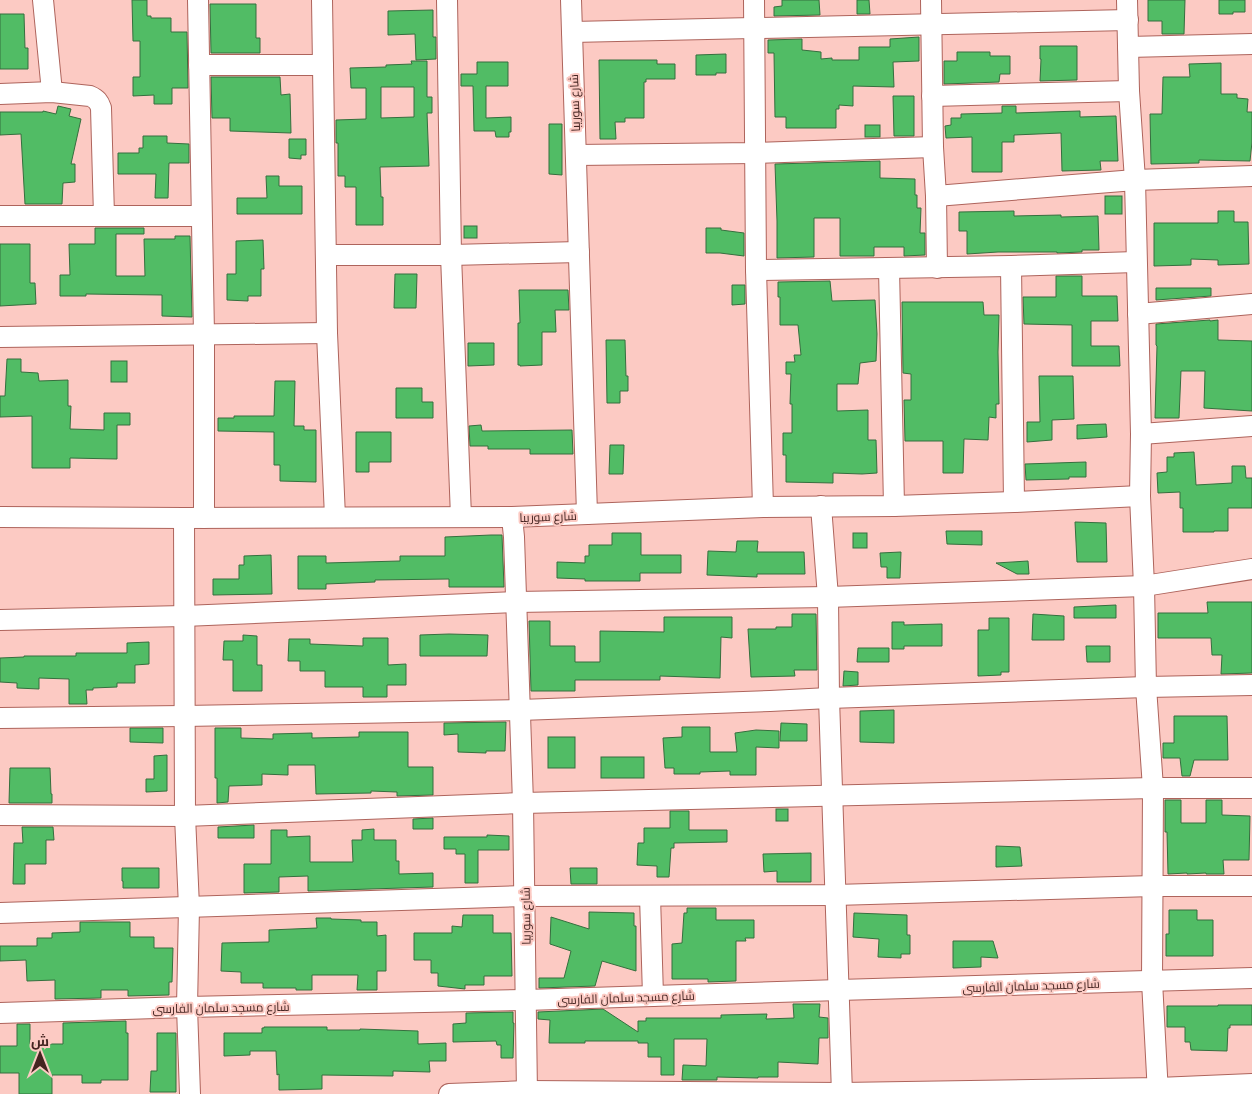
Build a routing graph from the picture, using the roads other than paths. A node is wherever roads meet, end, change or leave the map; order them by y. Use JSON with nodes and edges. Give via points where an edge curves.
{"nodes":[{"id":1,"x":43,"y":0,"type":"edge"},
{"id":2,"x":198,"y":0,"type":"edge"},
{"id":3,"x":322,"y":0,"type":"edge"},
{"id":4,"x":447,"y":0,"type":"edge"},
{"id":5,"x":571,"y":0,"type":"edge"},
{"id":6,"x":754,"y":0,"type":"edge"},
{"id":7,"x":931,"y":0,"type":"edge"},
{"id":8,"x":1127,"y":0,"type":"edge"},
{"id":9,"x":1128,"y":20,"type":"junction"},
{"id":10,"x":932,"y":24,"type":"junction"},
{"id":11,"x":754,"y":28,"type":"junction"},
{"id":12,"x":572,"y":32,"type":"junction"},
{"id":13,"x":1252,"y":44,"type":"edge"},
{"id":14,"x":1128,"y":48,"type":"junction"},
{"id":15,"x":199,"y":65,"type":"junction"},
{"id":16,"x":323,"y":65,"type":"junction"},
{"id":17,"x":1129,"y":91,"type":"junction"},
{"id":18,"x":52,"y":92,"type":"junction"},
{"id":19,"x":0,"y":94,"type":"edge"},
{"id":20,"x":932,"y":96,"type":"junction"},
{"id":21,"x":933,"y":147,"type":"junction"},
{"id":22,"x":755,"y":153,"type":"junction"},
{"id":23,"x":576,"y":155,"type":"junction"},
{"id":24,"x":1252,"y":176,"type":"edge"},
{"id":25,"x":1136,"y":180,"type":"junction"},
{"id":26,"x":936,"y":196,"type":"junction"},
{"id":27,"x":0,"y":216,"type":"edge"},
{"id":28,"x":104,"y":216,"type":"junction"},
{"id":29,"x":202,"y":216,"type":"junction"},
{"id":30,"x":579,"y":252,"type":"junction"},
{"id":31,"x":326,"y":255,"type":"junction"},
{"id":32,"x":451,"y":255,"type":"junction"},
{"id":33,"x":1136,"y":262,"type":"junction"},
{"id":34,"x":1011,"y":266,"type":"junction"},
{"id":35,"x":889,"y":268,"type":"junction"},
{"id":36,"x":937,"y":268,"type":"junction"},
{"id":37,"x":756,"y":270,"type":"junction"},
{"id":38,"x":1252,"y":304,"type":"edge"},
{"id":39,"x":1138,"y":314,"type":"junction"},
{"id":40,"x":327,"y":333,"type":"junction"},
{"id":41,"x":204,"y":334,"type":"junction"},
{"id":42,"x":0,"y":337,"type":"edge"},
{"id":43,"x":1252,"y":426,"type":"edge"},
{"id":44,"x":1141,"y":434,"type":"junction"},
{"id":45,"x":1140,"y":496,"type":"junction"},
{"id":46,"x":1014,"y":502,"type":"junction"},
{"id":47,"x":821,"y":506,"type":"junction"},
{"id":48,"x":894,"y":506,"type":"junction"},
{"id":49,"x":763,"y":507,"type":"junction"},
{"id":50,"x":587,"y":514,"type":"junction"},
{"id":51,"x":0,"y":517,"type":"edge"},
{"id":52,"x":335,"y":517,"type":"junction"},
{"id":53,"x":461,"y":517,"type":"junction"},
{"id":54,"x":512,"y":517,"type":"junction"},
{"id":55,"x":184,"y":518,"type":"junction"},
{"id":56,"x":204,"y":518,"type":"junction"},
{"id":57,"x":1252,"y":570,"type":"edge"},
{"id":58,"x":1144,"y":586,"type":"junction"},
{"id":59,"x":828,"y":597,"type":"junction"},
{"id":60,"x":516,"y":602,"type":"junction"},
{"id":61,"x":184,"y":616,"type":"junction"},
{"id":62,"x":0,"y":620,"type":"edge"},
{"id":63,"x":1252,"y":685,"type":"edge"},
{"id":64,"x":1146,"y":687,"type":"junction"},
{"id":65,"x":829,"y":698,"type":"junction"},
{"id":66,"x":520,"y":710,"type":"junction"},
{"id":67,"x":184,"y":716,"type":"junction"},
{"id":68,"x":0,"y":718,"type":"edge"},
{"id":69,"x":1153,"y":788,"type":"junction"},
{"id":70,"x":1252,"y":788,"type":"edge"},
{"id":71,"x":833,"y":795,"type":"junction"},
{"id":72,"x":523,"y":803,"type":"junction"},
{"id":73,"x":0,"y":815,"type":"edge"},
{"id":74,"x":184,"y":816,"type":"junction"},
{"id":75,"x":1154,"y":886,"type":"junction"},
{"id":76,"x":1252,"y":886,"type":"edge"},
{"id":77,"x":835,"y":895,"type":"junction"},
{"id":78,"x":524,"y":896,"type":"junction"},
{"id":79,"x":650,"y":896,"type":"junction"},
{"id":80,"x":189,"y":907,"type":"junction"},
{"id":81,"x":0,"y":913,"type":"edge"},
{"id":82,"x":1252,"y":978,"type":"edge"},
{"id":83,"x":1152,"y":981,"type":"junction"},
{"id":84,"x":838,"y":990,"type":"junction"},
{"id":85,"x":653,"y":996,"type":"junction"},
{"id":86,"x":526,"y":1000,"type":"junction"},
{"id":87,"x":187,"y":1007,"type":"junction"},
{"id":88,"x":0,"y":1013,"type":"edge"},
{"id":89,"x":1252,"y":1084,"type":"edge"},
{"id":90,"x":1158,"y":1091,"type":"edge"},
{"id":91,"x":527,"y":1092,"type":"edge"},
{"id":92,"x":190,"y":1094,"type":"edge"},
{"id":93,"x":450,"y":1094,"type":"edge"},
{"id":94,"x":842,"y":1094,"type":"edge"}],
"edges":[{"from":1,"to":18,"type":"street"},
{"from":2,"to":15,"type":"street"},
{"from":3,"to":16,"type":"street"},
{"from":4,"to":32,"type":"street"},
{"from":5,"to":12,"type":"street","name":"شارع سوريبا"},
{"from":6,"to":11,"type":"street"},
{"from":7,"to":10,"type":"street"},
{"from":8,"to":9,"type":"street"},
{"from":9,"to":10,"type":"street"},
{"from":9,"to":14,"type":"street"},
{"from":10,"to":11,"type":"street"},
{"from":10,"to":20,"type":"street"},
{"from":11,"to":12,"type":"street"},
{"from":11,"to":22,"type":"street"},
{"from":12,"to":23,"type":"street","name":"شارع سوريبا"},
{"from":13,"to":14,"type":"street"},
{"from":14,"to":17,"type":"street"},
{"from":15,"to":16,"type":"street"},
{"from":15,"to":29,"type":"street"},
{"from":16,"to":31,"type":"street"},
{"from":17,"to":20,"type":"street"},
{"from":17,"to":25,"type":"street"},
{"from":18,"to":19,"type":"street"},
{"from":18,"to":28,"type":"street","via":[[90,96],[99,102]]},
{"from":20,"to":21,"type":"street"},
{"from":21,"to":22,"type":"street"},
{"from":21,"to":26,"type":"street"},
{"from":22,"to":23,"type":"street"},
{"from":22,"to":37,"type":"street"},
{"from":23,"to":30,"type":"street","name":"شارع سوريبا"},
{"from":24,"to":25,"type":"street"},
{"from":25,"to":26,"type":"street"},
{"from":25,"to":33,"type":"street"},
{"from":26,"to":36,"type":"street"},
{"from":27,"to":28,"type":"street"},
{"from":28,"to":29,"type":"street"},
{"from":29,"to":41,"type":"street"},
{"from":30,"to":32,"type":"street"},
{"from":30,"to":50,"type":"street","name":"شارع سوريبا"},
{"from":31,"to":32,"type":"street"},
{"from":31,"to":40,"type":"street"},
{"from":32,"to":53,"type":"street"},
{"from":33,"to":34,"type":"street"},
{"from":33,"to":39,"type":"street"},
{"from":34,"to":36,"type":"street"},
{"from":34,"to":46,"type":"street"},
{"from":35,"to":36,"type":"street"},
{"from":35,"to":37,"type":"street"},
{"from":35,"to":48,"type":"street"},
{"from":37,"to":49,"type":"street"},
{"from":38,"to":39,"type":"street"},
{"from":39,"to":44,"type":"street"},
{"from":40,"to":41,"type":"street"},
{"from":40,"to":52,"type":"street"},
{"from":41,"to":42,"type":"street"},
{"from":41,"to":56,"type":"street"},
{"from":43,"to":44,"type":"street"},
{"from":44,"to":45,"type":"street"},
{"from":45,"to":46,"type":"street"},
{"from":45,"to":58,"type":"street"},
{"from":46,"to":48,"type":"street"},
{"from":47,"to":48,"type":"street"},
{"from":47,"to":49,"type":"street"},
{"from":47,"to":59,"type":"street"},
{"from":49,"to":50,"type":"street"},
{"from":50,"to":54,"type":"street","name":"شارع سوريبا"},
{"from":51,"to":55,"type":"street"},
{"from":52,"to":53,"type":"street"},
{"from":52,"to":56,"type":"street"},
{"from":53,"to":54,"type":"street"},
{"from":54,"to":60,"type":"street","name":"شارع سوريبا"},
{"from":55,"to":56,"type":"street"},
{"from":55,"to":61,"type":"street"},
{"from":57,"to":58,"type":"street"},
{"from":58,"to":59,"type":"street"},
{"from":58,"to":64,"type":"street"},
{"from":59,"to":60,"type":"street"},
{"from":59,"to":65,"type":"street"},
{"from":60,"to":61,"type":"street"},
{"from":60,"to":66,"type":"street","name":"شارع سوريبا"},
{"from":61,"to":62,"type":"street"},
{"from":61,"to":67,"type":"street"},
{"from":63,"to":64,"type":"street"},
{"from":64,"to":65,"type":"street"},
{"from":64,"to":69,"type":"street"},
{"from":65,"to":66,"type":"street"},
{"from":65,"to":71,"type":"street"},
{"from":66,"to":67,"type":"street"},
{"from":66,"to":72,"type":"street","name":"شارع سوريبا"},
{"from":67,"to":68,"type":"street"},
{"from":67,"to":74,"type":"street"},
{"from":69,"to":70,"type":"street"},
{"from":69,"to":71,"type":"street"},
{"from":69,"to":75,"type":"street"},
{"from":71,"to":72,"type":"street"},
{"from":71,"to":77,"type":"street"},
{"from":72,"to":74,"type":"street"},
{"from":72,"to":78,"type":"street","name":"شارع سوريبا"},
{"from":73,"to":74,"type":"street"},
{"from":74,"to":80,"type":"street"},
{"from":75,"to":76,"type":"street"},
{"from":75,"to":77,"type":"street"},
{"from":75,"to":83,"type":"street"},
{"from":77,"to":79,"type":"street"},
{"from":77,"to":84,"type":"street"},
{"from":78,"to":79,"type":"street"},
{"from":78,"to":80,"type":"street"},
{"from":78,"to":86,"type":"street","name":"شارع سوريبا"},
{"from":79,"to":85,"type":"street"},
{"from":80,"to":81,"type":"street"},
{"from":80,"to":87,"type":"street"},
{"from":82,"to":83,"type":"street","name":"شارع مسجد سلمان الفارسى"},
{"from":83,"to":84,"type":"street","name":"شارع مسجد سلمان الفارسى"},
{"from":83,"to":90,"type":"street"},
{"from":84,"to":85,"type":"street","name":"شارع مسجد سلمان الفارسى"},
{"from":84,"to":94,"type":"street"},
{"from":85,"to":86,"type":"street","name":"شارع مسجد سلمان الفارسى"},
{"from":86,"to":87,"type":"street","name":"شارع مسجد سلمان الفارسى"},
{"from":86,"to":91,"type":"street","name":"شارع سوريبا"},
{"from":87,"to":88,"type":"street","name":"شارع مسجد سلمان الفارسى"},
{"from":87,"to":92,"type":"street"},
{"from":89,"to":90,"type":"street"},
{"from":90,"to":94,"type":"street"},
{"from":91,"to":93,"type":"street"},
{"from":91,"to":94,"type":"street"}]}
